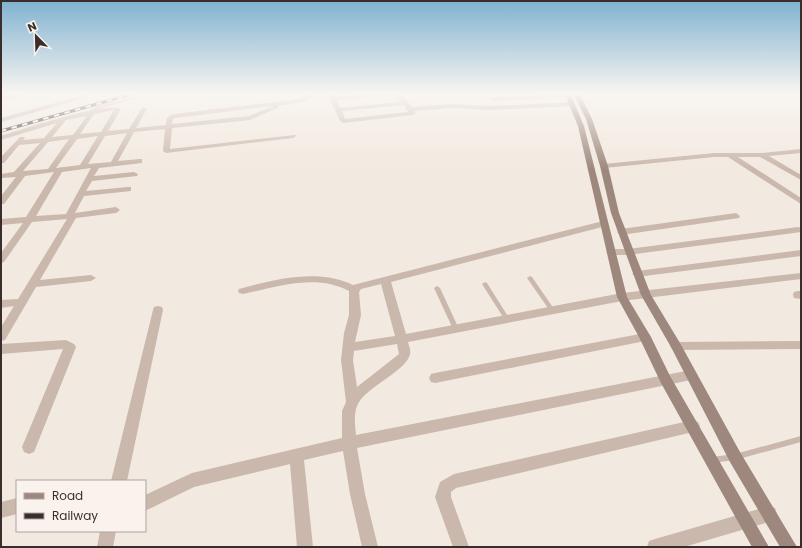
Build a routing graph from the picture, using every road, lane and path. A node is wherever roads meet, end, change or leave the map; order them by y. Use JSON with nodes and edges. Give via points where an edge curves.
{"nodes":[{"id":1,"x":68,"y":119,"type":"edge"},
{"id":2,"x":86,"y":119,"type":"edge"},
{"id":3,"x":111,"y":119,"type":"edge"},
{"id":4,"x":139,"y":119,"type":"edge"},
{"id":5,"x":171,"y":119,"type":"edge"},
{"id":6,"x":241,"y":119,"type":"edge"},
{"id":7,"x":341,"y":119,"type":"edge"},
{"id":8,"x":371,"y":119,"type":"edge"},
{"id":9,"x":578,"y":119,"type":"edge"},
{"id":10,"x":589,"y":119,"type":"edge"},
{"id":11,"x":63,"y":120,"type":"junction"},
{"id":12,"x":169,"y":127,"type":"junction"},
{"id":13,"x":30,"y":129,"type":"junction"},
{"id":14,"x":132,"y":131,"type":"junction"},
{"id":15,"x":103,"y":134,"type":"junction"},
{"id":16,"x":292,"y":136,"type":"dead end"},
{"id":17,"x":75,"y":137,"type":"junction"},
{"id":18,"x":1,"y":138,"type":"edge"},
{"id":19,"x":45,"y":140,"type":"junction"},
{"id":20,"x":18,"y":143,"type":"junction"},
{"id":21,"x":801,"y":151,"type":"edge"},
{"id":22,"x":790,"y":152,"type":"junction"},
{"id":23,"x":730,"y":155,"type":"junction"},
{"id":24,"x":761,"y":155,"type":"junction"},
{"id":25,"x":801,"y":158,"type":"edge"},
{"id":26,"x":1,"y":161,"type":"edge"},
{"id":27,"x":139,"y":161,"type":"dead end"},
{"id":28,"x":114,"y":164,"type":"junction"},
{"id":29,"x":96,"y":166,"type":"junction"},
{"id":30,"x":604,"y":166,"type":"junction"},
{"id":31,"x":83,"y":167,"type":"junction"},
{"id":32,"x":60,"y":170,"type":"junction"},
{"id":33,"x":50,"y":171,"type":"junction"},
{"id":34,"x":19,"y":174,"type":"junction"},
{"id":35,"x":134,"y":174,"type":"dead end"},
{"id":36,"x":1,"y":176,"type":"edge"},
{"id":37,"x":801,"y":178,"type":"edge"},
{"id":38,"x":89,"y":179,"type":"junction"},
{"id":39,"x":128,"y":189,"type":"dead end"},
{"id":40,"x":81,"y":194,"type":"junction"},
{"id":41,"x":797,"y":196,"type":"edge"},
{"id":42,"x":1,"y":202,"type":"edge"},
{"id":43,"x":801,"y":202,"type":"edge"},
{"id":44,"x":116,"y":210,"type":"dead end"},
{"id":45,"x":71,"y":216,"type":"junction"},
{"id":46,"x":736,"y":216,"type":"dead end"},
{"id":47,"x":29,"y":220,"type":"junction"},
{"id":48,"x":1,"y":222,"type":"edge"},
{"id":49,"x":603,"y":224,"type":"junction"},
{"id":50,"x":798,"y":230,"type":"dead end"},
{"id":51,"x":621,"y":232,"type":"junction"},
{"id":52,"x":611,"y":252,"type":"junction"},
{"id":53,"x":628,"y":252,"type":"junction"},
{"id":54,"x":801,"y":253,"type":"edge"},
{"id":55,"x":1,"y":260,"type":"edge"},
{"id":56,"x":637,"y":274,"type":"junction"},
{"id":57,"x":801,"y":276,"type":"edge"},
{"id":58,"x":91,"y":278,"type":"dead end"},
{"id":59,"x":530,"y":278,"type":"dead end"},
{"id":60,"x":385,"y":279,"type":"junction"},
{"id":61,"x":32,"y":284,"type":"junction"},
{"id":62,"x":485,"y":284,"type":"dead end"},
{"id":63,"x":437,"y":288,"type":"dead end"},
{"id":64,"x":355,"y":290,"type":"junction"},
{"id":65,"x":243,"y":291,"type":"dead end"},
{"id":66,"x":646,"y":295,"type":"junction"},
{"id":67,"x":622,"y":297,"type":"junction"},
{"id":68,"x":22,"y":302,"type":"junction"},
{"id":69,"x":1,"y":304,"type":"edge"},
{"id":70,"x":158,"y":310,"type":"dead end"},
{"id":71,"x":552,"y":310,"type":"junction"},
{"id":72,"x":507,"y":319,"type":"junction"},
{"id":73,"x":456,"y":329,"type":"junction"},
{"id":74,"x":1,"y":337,"type":"edge"},
{"id":75,"x":645,"y":337,"type":"junction"},
{"id":76,"x":402,"y":339,"type":"junction"},
{"id":77,"x":801,"y":345,"type":"edge"},
{"id":78,"x":676,"y":346,"type":"junction"},
{"id":79,"x":349,"y":347,"type":"junction"},
{"id":80,"x":1,"y":349,"type":"edge"},
{"id":81,"x":691,"y":375,"type":"junction"},
{"id":82,"x":435,"y":378,"type":"dead end"},
{"id":83,"x":665,"y":379,"type":"junction"},
{"id":84,"x":352,"y":401,"type":"junction"},
{"id":85,"x":693,"y":426,"type":"junction"},
{"id":86,"x":801,"y":439,"type":"edge"},
{"id":87,"x":348,"y":443,"type":"junction"},
{"id":88,"x":29,"y":447,"type":"dead end"},
{"id":89,"x":296,"y":456,"type":"junction"},
{"id":90,"x":735,"y":457,"type":"junction"},
{"id":91,"x":712,"y":460,"type":"junction"},
{"id":92,"x":119,"y":480,"type":"edge"},
{"id":93,"x":146,"y":502,"type":"edge"},
{"id":94,"x":16,"y":506,"type":"edge"},
{"id":95,"x":1,"y":510,"type":"edge"},
{"id":96,"x":769,"y":514,"type":"junction"},
{"id":97,"x":746,"y":520,"type":"junction"},
{"id":98,"x":108,"y":532,"type":"edge"},
{"id":99,"x":105,"y":547,"type":"edge"},
{"id":100,"x":305,"y":547,"type":"edge"},
{"id":101,"x":370,"y":547,"type":"edge"},
{"id":102,"x":461,"y":547,"type":"edge"},
{"id":103,"x":656,"y":547,"type":"edge"},
{"id":104,"x":761,"y":547,"type":"edge"},
{"id":105,"x":789,"y":547,"type":"edge"}],
"edges":[{"from":1,"to":11,"type":"street"},
{"from":2,"to":17,"type":"street"},
{"from":3,"to":15,"type":"street"},
{"from":4,"to":14,"type":"street"},
{"from":5,"to":12,"type":"street"},
{"from":6,"to":12,"type":"street"},
{"from":7,"to":8,"type":"street","via":[[348,121]]},
{"from":9,"to":49,"type":"main road"},
{"from":10,"to":30,"type":"main road"},
{"from":11,"to":13,"type":"street"},
{"from":11,"to":19,"type":"street"},
{"from":12,"to":14,"type":"street"},
{"from":12,"to":16,"type":"street","via":[[166,151]]},
{"from":13,"to":18,"type":"street"},
{"from":13,"to":20,"type":"street"},
{"from":14,"to":15,"type":"street"},
{"from":14,"to":28,"type":"street"},
{"from":15,"to":17,"type":"street"},
{"from":15,"to":31,"type":"street"},
{"from":17,"to":19,"type":"street"},
{"from":17,"to":33,"type":"street"},
{"from":19,"to":20,"type":"street"},
{"from":19,"to":34,"type":"street"},
{"from":20,"to":26,"type":"street"},
{"from":21,"to":22,"type":"street"},
{"from":22,"to":24,"type":"street"},
{"from":22,"to":25,"type":"street"},
{"from":23,"to":24,"type":"street"},
{"from":23,"to":30,"type":"street"},
{"from":23,"to":41,"type":"street"},
{"from":24,"to":37,"type":"street"},
{"from":27,"to":28,"type":"street"},
{"from":28,"to":29,"type":"street"},
{"from":29,"to":31,"type":"street"},
{"from":29,"to":38,"type":"street"},
{"from":30,"to":51,"type":"main road"},
{"from":31,"to":32,"type":"street"},
{"from":32,"to":33,"type":"street"},
{"from":32,"to":47,"type":"street"},
{"from":33,"to":34,"type":"street"},
{"from":34,"to":36,"type":"street"},
{"from":34,"to":42,"type":"street"},
{"from":35,"to":38,"type":"street"},
{"from":38,"to":40,"type":"street"},
{"from":39,"to":40,"type":"street"},
{"from":40,"to":45,"type":"street"},
{"from":41,"to":43,"type":"street"},
{"from":44,"to":45,"type":"street"},
{"from":45,"to":47,"type":"street"},
{"from":45,"to":61,"type":"street"},
{"from":46,"to":51,"type":"street"},
{"from":47,"to":48,"type":"street"},
{"from":47,"to":55,"type":"street"},
{"from":49,"to":52,"type":"main road"},
{"from":49,"to":60,"type":"street"},
{"from":50,"to":53,"type":"street"},
{"from":51,"to":53,"type":"main road"},
{"from":52,"to":53,"type":"street"},
{"from":52,"to":67,"type":"main road"},
{"from":53,"to":56,"type":"main road"},
{"from":54,"to":56,"type":"street"},
{"from":56,"to":66,"type":"main road"},
{"from":57,"to":66,"type":"street"},
{"from":58,"to":61,"type":"street"},
{"from":59,"to":71,"type":"lane"},
{"from":60,"to":64,"type":"street"},
{"from":60,"to":76,"type":"street"},
{"from":61,"to":68,"type":"street"},
{"from":62,"to":72,"type":"lane"},
{"from":63,"to":73,"type":"lane"},
{"from":64,"to":65,"type":"street","via":[[325,279],[293,281]]},
{"from":64,"to":79,"type":"street","via":[[355,315]]},
{"from":66,"to":67,"type":"street"},
{"from":66,"to":78,"type":"main road"},
{"from":67,"to":71,"type":"street"},
{"from":67,"to":75,"type":"main road"},
{"from":68,"to":69,"type":"street"},
{"from":68,"to":74,"type":"street"},
{"from":70,"to":92,"type":"street"},
{"from":71,"to":72,"type":"street"},
{"from":72,"to":73,"type":"street"},
{"from":73,"to":76,"type":"street"},
{"from":75,"to":82,"type":"street"},
{"from":75,"to":83,"type":"main road"},
{"from":76,"to":79,"type":"street"},
{"from":76,"to":84,"type":"street","via":[[404,356]]},
{"from":77,"to":78,"type":"street"},
{"from":78,"to":81,"type":"main road"},
{"from":79,"to":84,"type":"street","via":[[347,360]]},
{"from":80,"to":88,"type":"street","via":[[66,344],[70,347]]},
{"from":81,"to":83,"type":"street"},
{"from":81,"to":90,"type":"main road"},
{"from":83,"to":85,"type":"main road"},
{"from":83,"to":87,"type":"street"},
{"from":84,"to":87,"type":"street","via":[[349,410]]},
{"from":85,"to":91,"type":"main road"},
{"from":85,"to":102,"type":"street","via":[[446,484],[443,497]]},
{"from":86,"to":90,"type":"lane"},
{"from":87,"to":89,"type":"street"},
{"from":87,"to":101,"type":"street"},
{"from":89,"to":93,"type":"street","via":[[192,480]]},
{"from":89,"to":100,"type":"street"},
{"from":90,"to":91,"type":"lane"},
{"from":90,"to":96,"type":"main road"},
{"from":91,"to":97,"type":"main road"},
{"from":94,"to":95,"type":"street"},
{"from":96,"to":97,"type":"street"},
{"from":96,"to":105,"type":"main road"},
{"from":97,"to":103,"type":"street"},
{"from":97,"to":104,"type":"main road"},
{"from":98,"to":99,"type":"street"}]}
